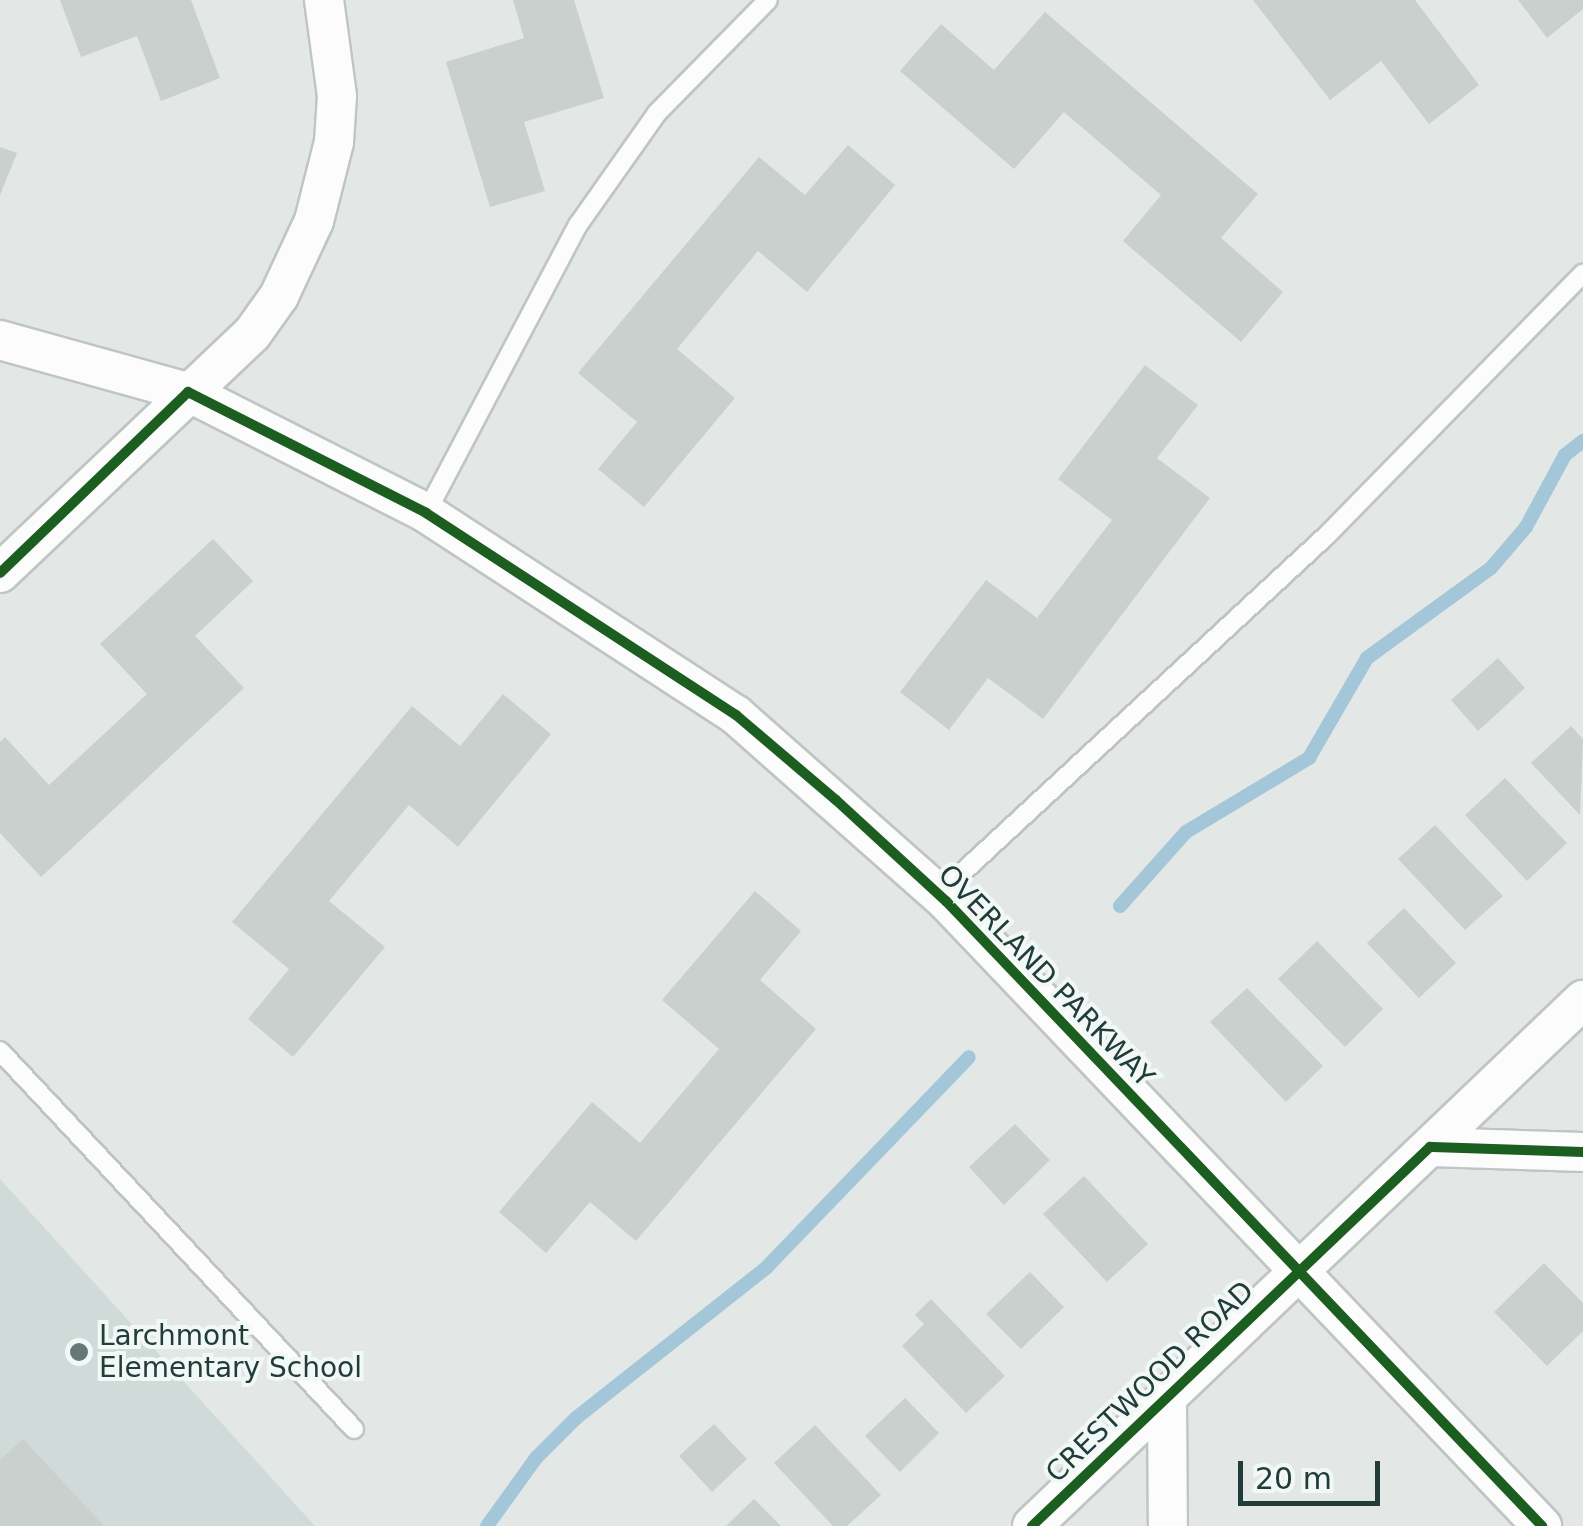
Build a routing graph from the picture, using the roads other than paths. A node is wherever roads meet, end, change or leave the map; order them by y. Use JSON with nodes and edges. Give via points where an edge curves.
{"nodes":[{"id":1,"x":324,"y":0,"type":"edge"},
{"id":2,"x":768,"y":0,"type":"edge"},
{"id":3,"x":1583,"y":274,"type":"edge"},
{"id":4,"x":0,"y":340,"type":"edge"},
{"id":5,"x":188,"y":392,"type":"junction"},
{"id":6,"x":426,"y":513,"type":"junction"},
{"id":7,"x":0,"y":573,"type":"edge"},
{"id":8,"x":938,"y":895,"type":"junction"},
{"id":9,"x":1583,"y":1000,"type":"edge"},
{"id":10,"x":0,"y":1051,"type":"edge"},
{"id":11,"x":1430,"y":1146,"type":"junction"},
{"id":12,"x":1583,"y":1152,"type":"edge"},
{"id":13,"x":1300,"y":1271,"type":"junction"},
{"id":14,"x":1167,"y":1396,"type":"junction"},
{"id":15,"x":354,"y":1429,"type":"dead end"},
{"id":16,"x":1032,"y":1526,"type":"edge"},
{"id":17,"x":1168,"y":1526,"type":"edge"},
{"id":18,"x":1542,"y":1526,"type":"edge"}],
"edges":[{"from":1,"to":5,"type":"street","via":[[338,96],[314,220],[265,319]]},
{"from":2,"to":6,"type":"lane","via":[[657,113],[578,225]]},
{"from":3,"to":8,"type":"lane","via":[[1326,534]]},
{"from":4,"to":5,"type":"street","name":"OVERLAND PARKWAY"},
{"from":5,"to":6,"type":"street","name":"OVERLAND PARKWAY"},
{"from":5,"to":7,"type":"street"},
{"from":6,"to":8,"type":"street","name":"OVERLAND PARKWAY","via":[[736,715]]},
{"from":8,"to":13,"type":"street","name":"OVERLAND PARKWAY"},
{"from":9,"to":11,"type":"street","name":"CRESTWOOD ROAD"},
{"from":10,"to":15,"type":"lane"},
{"from":11,"to":12,"type":"street"},
{"from":11,"to":13,"type":"street","name":"CRESTWOOD ROAD"},
{"from":13,"to":14,"type":"street","name":"CRESTWOOD ROAD"},
{"from":13,"to":18,"type":"street","name":"OVERLAND PARKWAY"},
{"from":14,"to":16,"type":"street","name":"CRESTWOOD ROAD"},
{"from":14,"to":17,"type":"street"}]}
